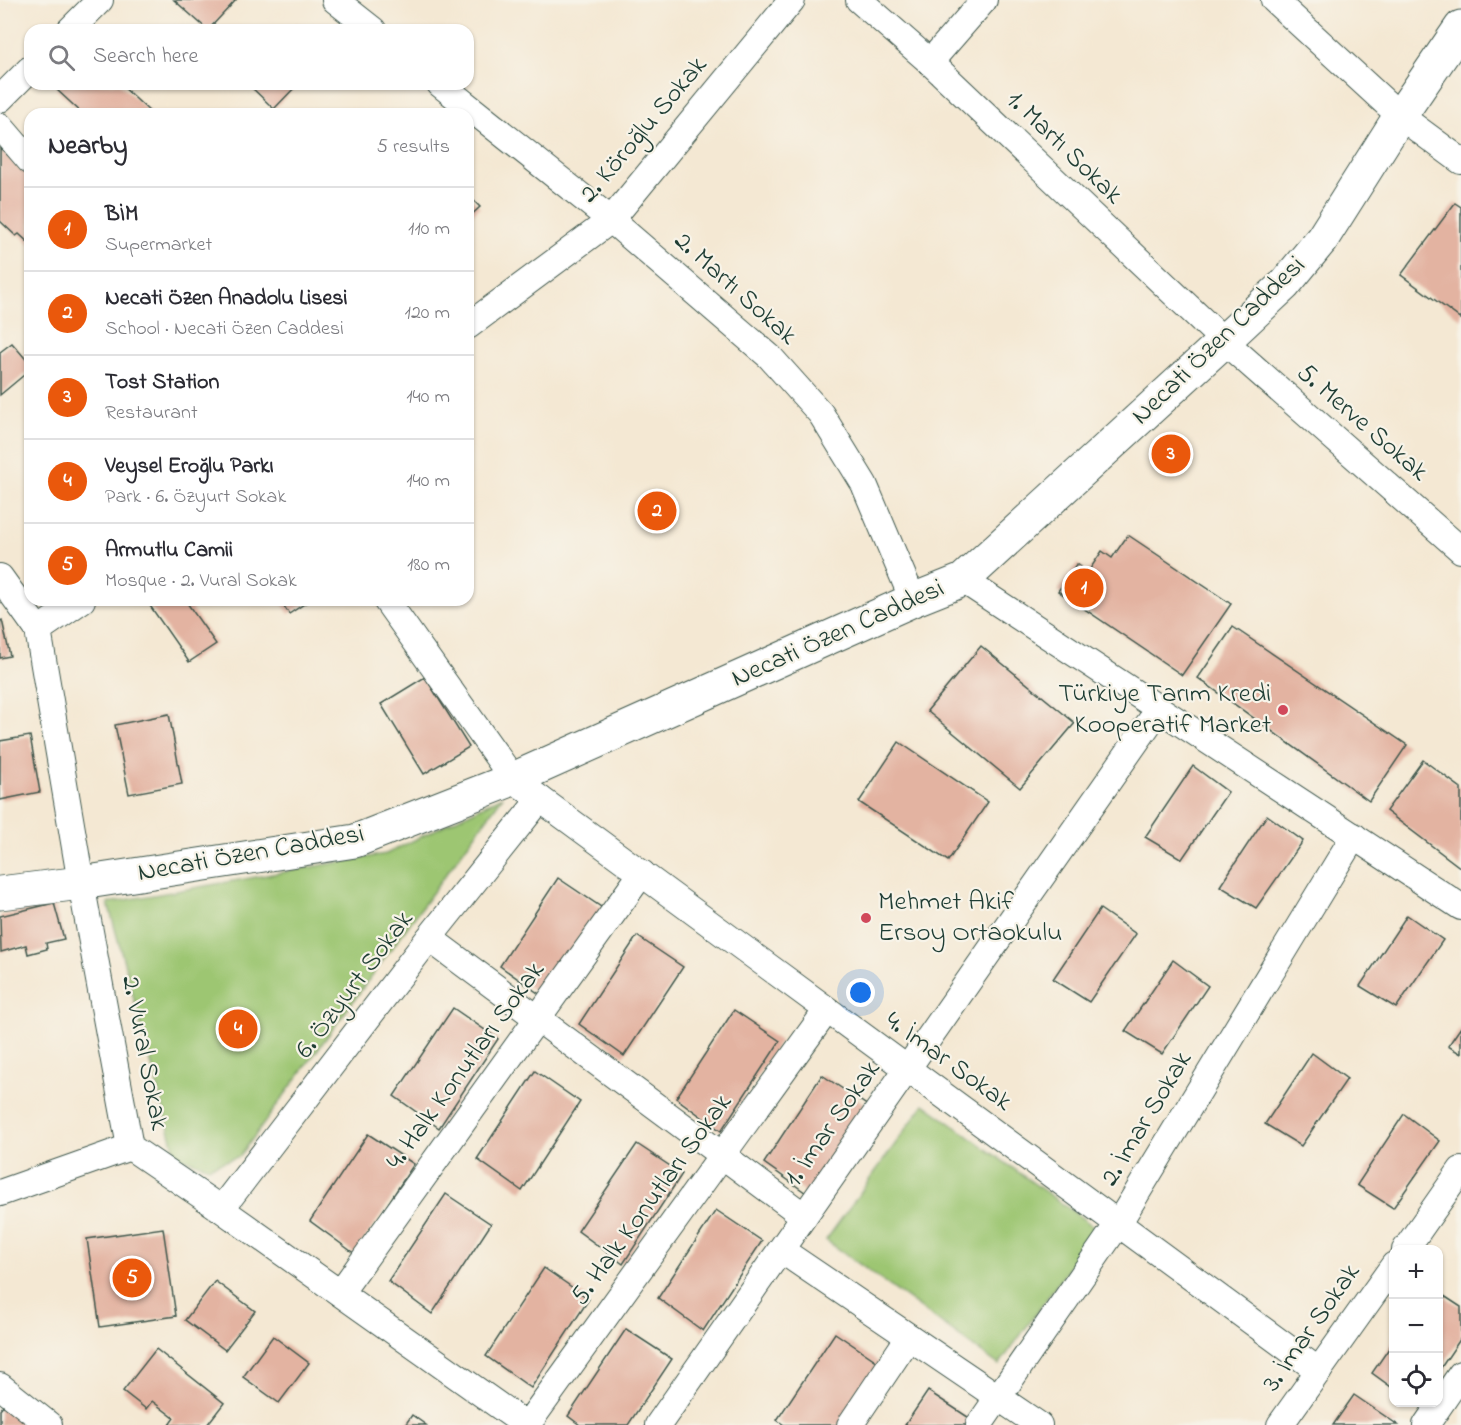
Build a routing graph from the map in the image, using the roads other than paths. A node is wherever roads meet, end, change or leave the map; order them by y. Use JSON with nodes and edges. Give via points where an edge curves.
{"nodes":[{"id":1,"x":100,"y":0,"type":"edge"},
{"id":2,"x":335,"y":0,"type":"edge"},
{"id":3,"x":792,"y":0,"type":"edge"},
{"id":4,"x":859,"y":0,"type":"edge"},
{"id":5,"x":984,"y":0,"type":"edge"},
{"id":6,"x":1274,"y":0,"type":"edge"},
{"id":7,"x":76,"y":24,"type":"edge"},
{"id":8,"x":365,"y":24,"type":"edge"},
{"id":9,"x":1461,"y":27,"type":"edge"},
{"id":10,"x":930,"y":62,"type":"junction"},
{"id":11,"x":24,"y":75,"type":"edge"},
{"id":12,"x":448,"y":90,"type":"edge"},
{"id":13,"x":0,"y":99,"type":"edge"},
{"id":14,"x":470,"y":108,"type":"edge"},
{"id":15,"x":474,"y":111,"type":"edge"},
{"id":16,"x":1400,"y":116,"type":"junction"},
{"id":17,"x":0,"y":126,"type":"edge"},
{"id":18,"x":24,"y":154,"type":"edge"},
{"id":19,"x":1461,"y":161,"type":"edge"},
{"id":20,"x":611,"y":220,"type":"junction"},
{"id":21,"x":474,"y":322,"type":"edge"},
{"id":22,"x":1224,"y":341,"type":"junction"},
{"id":23,"x":1461,"y":550,"type":"edge"},
{"id":24,"x":0,"y":578,"type":"edge"},
{"id":25,"x":963,"y":580,"type":"junction"},
{"id":26,"x":914,"y":600,"type":"junction"},
{"id":27,"x":73,"y":606,"type":"edge"},
{"id":28,"x":390,"y":606,"type":"edge"},
{"id":29,"x":38,"y":630,"type":"junction"},
{"id":30,"x":1159,"y":709,"type":"junction"},
{"id":31,"x":513,"y":779,"type":"junction"},
{"id":32,"x":540,"y":799,"type":"junction"},
{"id":33,"x":1354,"y":836,"type":"junction"},
{"id":34,"x":642,"y":873,"type":"junction"},
{"id":35,"x":81,"y":883,"type":"junction"},
{"id":36,"x":0,"y":893,"type":"edge"},
{"id":37,"x":1461,"y":907,"type":"edge"},
{"id":38,"x":429,"y":938,"type":"junction"},
{"id":39,"x":827,"y":1010,"type":"junction"},
{"id":40,"x":537,"y":1018,"type":"junction"},
{"id":41,"x":907,"y":1069,"type":"junction"},
{"id":42,"x":130,"y":1147,"type":"junction"},
{"id":43,"x":722,"y":1155,"type":"junction"},
{"id":44,"x":1461,"y":1170,"type":"edge"},
{"id":45,"x":0,"y":1192,"type":"edge"},
{"id":46,"x":221,"y":1209,"type":"junction"},
{"id":47,"x":804,"y":1216,"type":"junction"},
{"id":48,"x":1118,"y":1224,"type":"junction"},
{"id":49,"x":1408,"y":1245,"type":"edge"},
{"id":50,"x":781,"y":1250,"type":"junction"},
{"id":51,"x":1389,"y":1272,"type":"edge"},
{"id":52,"x":340,"y":1293,"type":"junction"},
{"id":53,"x":909,"y":1337,"type":"junction"},
{"id":54,"x":1319,"y":1371,"type":"junction"},
{"id":55,"x":1461,"y":1374,"type":"edge"},
{"id":56,"x":0,"y":1386,"type":"edge"},
{"id":57,"x":998,"y":1397,"type":"junction"},
{"id":58,"x":49,"y":1425,"type":"edge"},
{"id":59,"x":526,"y":1425,"type":"edge"},
{"id":60,"x":658,"y":1425,"type":"edge"},
{"id":61,"x":850,"y":1425,"type":"edge"},
{"id":62,"x":979,"y":1425,"type":"edge"},
{"id":63,"x":1039,"y":1425,"type":"edge"},
{"id":64,"x":1280,"y":1425,"type":"edge"},
{"id":65,"x":1426,"y":1425,"type":"edge"}],
"edges":[{"from":1,"to":7,"type":"street"},
{"from":2,"to":8,"type":"street"},
{"from":3,"to":20,"type":"street","name":"2. Köroğlu Sokak"},
{"from":4,"to":10,"type":"street","name":"1. Martı Sokak"},
{"from":5,"to":10,"type":"street"},
{"from":6,"to":16,"type":"street"},
{"from":9,"to":16,"type":"street","name":"Necati Özen Caddesi"},
{"from":10,"to":22,"type":"street","name":"1. Martı Sokak"},
{"from":11,"to":13,"type":"street"},
{"from":12,"to":14,"type":"street","name":"2. Martı Sokak"},
{"from":15,"to":20,"type":"street","name":"2. Martı Sokak"},
{"from":16,"to":19,"type":"street"},
{"from":16,"to":22,"type":"street","name":"Necati Özen Caddesi","via":[[1322,239],[1284,285]]},
{"from":17,"to":18,"type":"street"},
{"from":20,"to":21,"type":"street","name":"2. Köroğlu Sokak"},
{"from":20,"to":26,"type":"street","name":"2. Martı Sokak","via":[[770,357],[821,414],[864,484]]},
{"from":22,"to":23,"type":"street","name":"5. Merve Sokak"},
{"from":22,"to":25,"type":"street","name":"Necati Özen Caddesi"},
{"from":24,"to":29,"type":"street","name":"2. Vural Sokak"},
{"from":25,"to":26,"type":"street","name":"Necati Özen Caddesi"},
{"from":25,"to":30,"type":"street"},
{"from":26,"to":31,"type":"street","name":"Necati Özen Caddesi"},
{"from":27,"to":29,"type":"street"},
{"from":28,"to":31,"type":"street","name":"4. İmar Sokak"},
{"from":29,"to":35,"type":"street","name":"2. Vural Sokak"},
{"from":30,"to":33,"type":"street"},
{"from":30,"to":41,"type":"street","name":"1. İmar Sokak"},
{"from":31,"to":32,"type":"street","name":"4. İmar Sokak"},
{"from":31,"to":35,"type":"street","name":"Necati Özen Caddesi","via":[[354,841]]},
{"from":32,"to":34,"type":"street","name":"4. İmar Sokak"},
{"from":32,"to":38,"type":"street","name":"6. Özyurt Sokak"},
{"from":33,"to":37,"type":"street"},
{"from":33,"to":48,"type":"street","name":"2. İmar Sokak"},
{"from":34,"to":39,"type":"street","name":"4. İmar Sokak"},
{"from":34,"to":40,"type":"street","name":"4. Halk Konutları Sokak"},
{"from":35,"to":36,"type":"street","name":"Necati Özen Caddesi"},
{"from":35,"to":42,"type":"street","name":"2. Vural Sokak"},
{"from":38,"to":40,"type":"street"},
{"from":38,"to":46,"type":"street","name":"6. Özyurt Sokak"},
{"from":39,"to":41,"type":"street","name":"4. İmar Sokak"},
{"from":39,"to":43,"type":"street","name":"5. Halk Konutları Sokak"},
{"from":40,"to":43,"type":"street"},
{"from":40,"to":52,"type":"street","name":"4. Halk Konutları Sokak"},
{"from":41,"to":47,"type":"street","name":"1. İmar Sokak"},
{"from":41,"to":48,"type":"street","name":"4. İmar Sokak"},
{"from":42,"to":45,"type":"street"},
{"from":42,"to":46,"type":"street","name":"2. Vural Sokak"},
{"from":43,"to":47,"type":"street"},
{"from":43,"to":59,"type":"street","name":"5. Halk Konutları Sokak"},
{"from":44,"to":49,"type":"street"},
{"from":46,"to":52,"type":"street","name":"2. Vural Sokak"},
{"from":47,"to":50,"type":"street","name":"1. İmar Sokak"},
{"from":48,"to":54,"type":"street","name":"4. İmar Sokak"},
{"from":48,"to":57,"type":"street","name":"2. İmar Sokak"},
{"from":50,"to":53,"type":"street"},
{"from":50,"to":60,"type":"street","name":"1. İmar Sokak"},
{"from":51,"to":54,"type":"street","name":"3. İmar Sokak"},
{"from":52,"to":59,"type":"street","name":"2. Vural Sokak"},
{"from":53,"to":57,"type":"street"},
{"from":53,"to":61,"type":"street"},
{"from":54,"to":64,"type":"street","name":"3. İmar Sokak"},
{"from":55,"to":65,"type":"street"},
{"from":56,"to":58,"type":"street"},
{"from":57,"to":62,"type":"street","name":"2. İmar Sokak"},
{"from":57,"to":63,"type":"street"}]}
